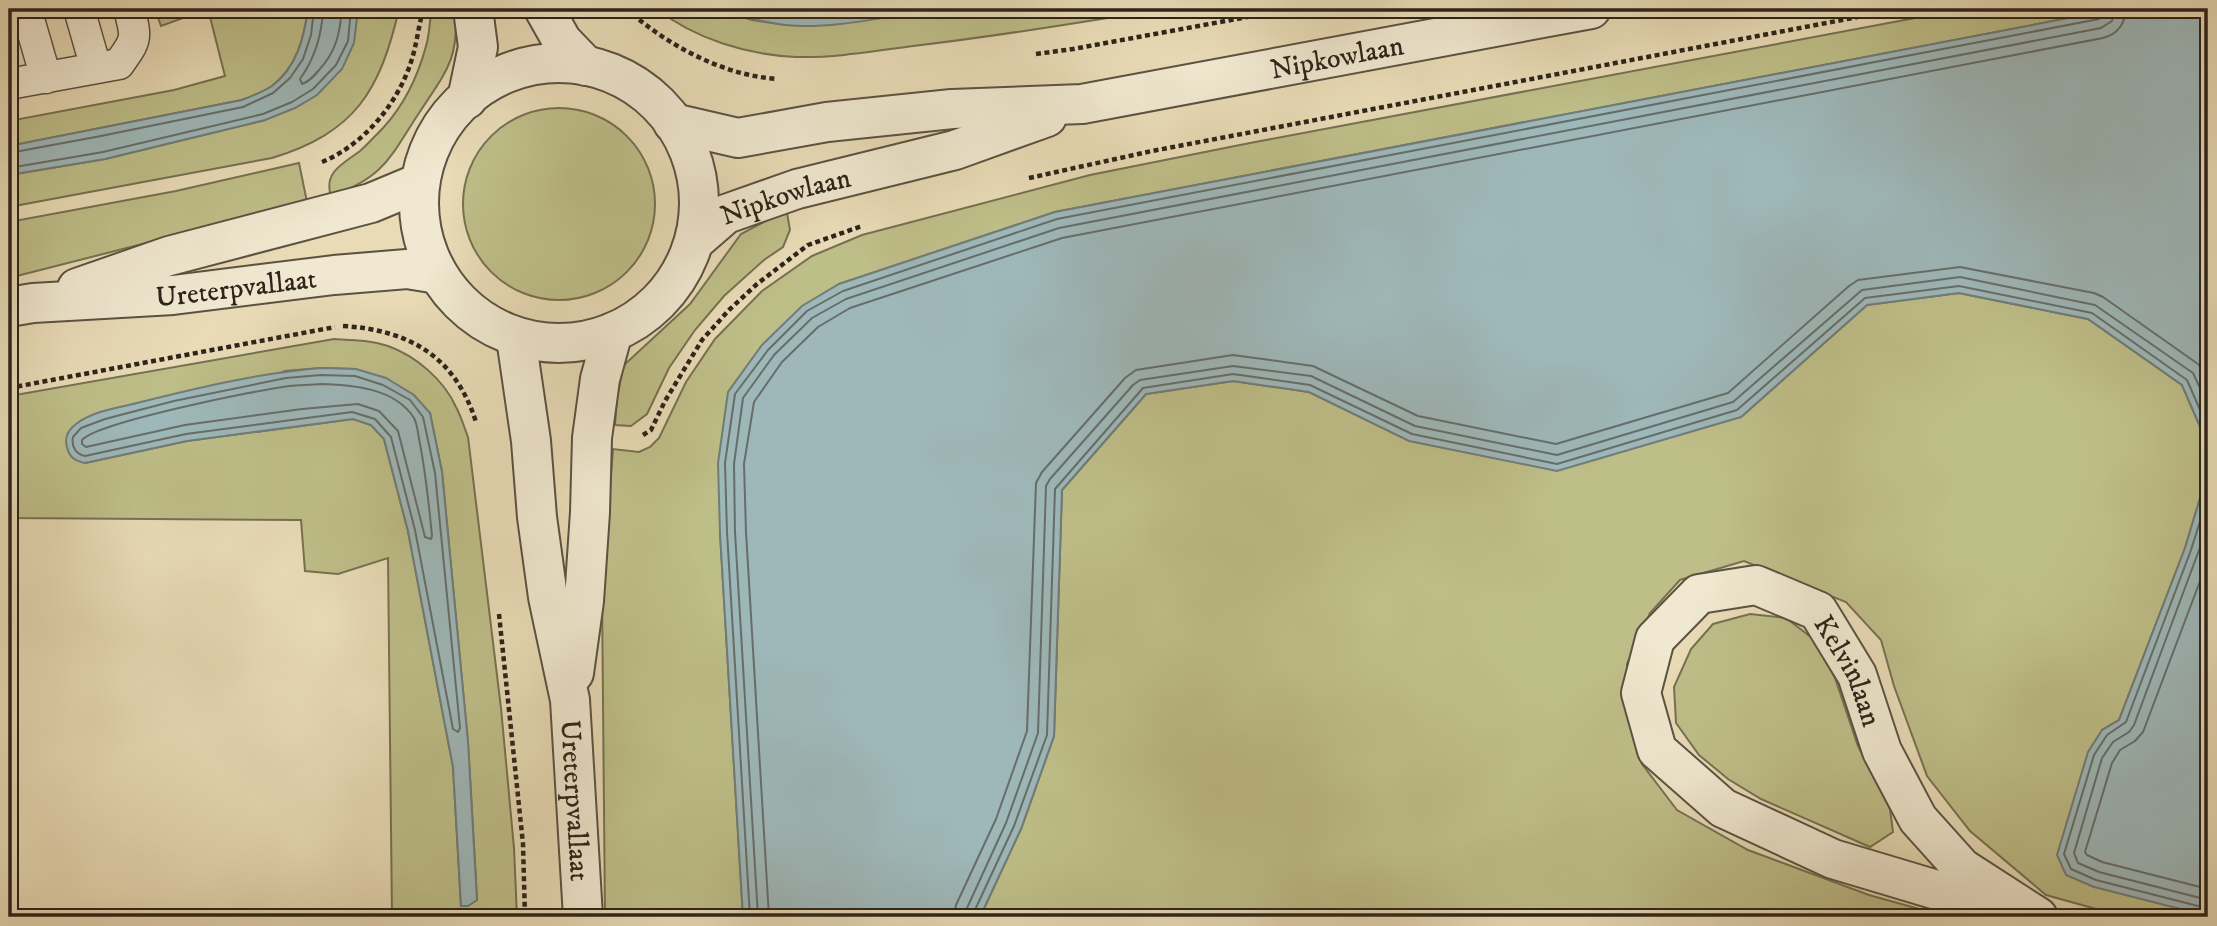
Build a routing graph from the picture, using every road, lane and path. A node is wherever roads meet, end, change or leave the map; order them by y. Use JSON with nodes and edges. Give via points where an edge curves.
{"nodes":[{"id":1,"x":26,"y":9,"type":"edge"},
{"id":2,"x":79,"y":9,"type":"edge"},
{"id":3,"x":129,"y":9,"type":"edge"},
{"id":4,"x":423,"y":9,"type":"edge"},
{"id":5,"x":473,"y":9,"type":"edge"},
{"id":6,"x":544,"y":9,"type":"edge"},
{"id":7,"x":626,"y":9,"type":"edge"},
{"id":8,"x":1290,"y":9,"type":"edge"},
{"id":9,"x":1591,"y":9,"type":"edge"},
{"id":10,"x":1900,"y":9,"type":"edge"},
{"id":11,"x":1034,"y":54,"type":"dead end"},
{"id":12,"x":586,"y":66,"type":"junction"},
{"id":13,"x":96,"y":68,"type":"junction"},
{"id":14,"x":46,"y":78,"type":"junction"},
{"id":15,"x":787,"y":79,"type":"dead end"},
{"id":16,"x":9,"y":85,"type":"edge"},
{"id":17,"x":467,"y":99,"type":"junction"},
{"id":18,"x":1082,"y":104,"type":"junction"},
{"id":19,"x":673,"y":123,"type":"junction"},
{"id":20,"x":313,"y":166,"type":"dead end"},
{"id":21,"x":1022,"y":180,"type":"dead end"},
{"id":22,"x":419,"y":183,"type":"junction"},
{"id":23,"x":863,"y":226,"type":"dead end"},
{"id":24,"x":696,"y":240,"type":"junction"},
{"id":25,"x":438,"y":274,"type":"junction"},
{"id":26,"x":21,"y":305,"type":"edge"},
{"id":27,"x":613,"y":332,"type":"junction"},
{"id":28,"x":516,"y":338,"type":"junction"},
{"id":29,"x":9,"y":388,"type":"edge"},
{"id":30,"x":592,"y":438,"type":"junction"},
{"id":31,"x":531,"y":441,"type":"junction"},
{"id":32,"x":498,"y":604,"type":"dead end"},
{"id":33,"x":570,"y":700,"type":"junction"},
{"id":34,"x":583,"y":909,"type":"edge"},
{"id":35,"x":525,"y":917,"type":"edge"},
{"id":36,"x":2027,"y":917,"type":"edge"},
{"id":37,"x":2038,"y":917,"type":"edge"}],
"edges":[{"from":1,"to":14,"type":"lane"},
{"from":2,"to":13,"type":"lane"},
{"from":3,"to":13,"type":"lane","via":[[136,32],[131,47],[119,64]]},
{"from":4,"to":20,"type":"path","via":[[412,61],[385,111],[354,144]]},
{"from":5,"to":17,"type":"street","via":[[478,47]]},
{"from":6,"to":12,"type":"street","via":[[562,41]]},
{"from":7,"to":15,"type":"path","via":[[688,52],[726,68]]},
{"from":8,"to":11,"type":"path"},
{"from":9,"to":18,"type":"street","name":"Nipkowlaan"},
{"from":10,"to":21,"type":"path","via":[[1152,151]]},
{"from":12,"to":17,"type":"street","via":[[528,65],[498,76]]},
{"from":12,"to":19,"type":"street","via":[[631,83]]},
{"from":13,"to":14,"type":"lane"},
{"from":14,"to":16,"type":"lane"},
{"from":17,"to":22,"type":"street","via":[[431,143]]},
{"from":18,"to":19,"type":"street","name":"Nipkowlaan","via":[[952,109],[827,122],[738,138]]},
{"from":18,"to":24,"type":"street","name":"Nipkowlaan","via":[[955,150],[797,189],[738,209]]},
{"from":19,"to":24,"type":"street","via":[[699,178],[702,212]]},
{"from":22,"to":25,"type":"street","via":[[421,233]]},
{"from":22,"to":26,"type":"street","name":"Ureterpvallaat","via":[[370,203],[169,256]]},
{"from":23,"to":30,"type":"path","via":[[808,245],[729,310],[702,340],[652,430],[638,438]]},
{"from":24,"to":27,"type":"street","via":[[681,275],[654,306]]},
{"from":25,"to":26,"type":"street","name":"Ureterpvallaat","via":[[407,269],[173,295]]},
{"from":25,"to":28,"type":"street","via":[[464,307]]},
{"from":27,"to":28,"type":"street","via":[[563,344]]},
{"from":27,"to":30,"type":"street","name":"Ureterpvallaat","via":[[600,379]]},
{"from":28,"to":31,"type":"street","name":"Ureterpvallaat"},
{"from":29,"to":31,"type":"path","via":[[343,326],[368,327],[409,339],[449,370],[472,408],[483,443]]},
{"from":30,"to":33,"type":"street","name":"Ureterpvallaat","via":[[584,601]]},
{"from":31,"to":33,"type":"street","name":"Ureterpvallaat","via":[[548,597]]},
{"from":32,"to":35,"type":"path","via":[[523,844]]},
{"from":33,"to":34,"type":"street","name":"Ureterpvallaat"},
{"from":36,"to":37,"type":"street","name":"Kelvinlaan","via":[[1833,859],[1723,808],[1657,750],[1641,693],[1655,639],[1699,594],[1756,585],[1818,611],[1857,675],[1882,751],[1918,819],[1962,868]]}]}
